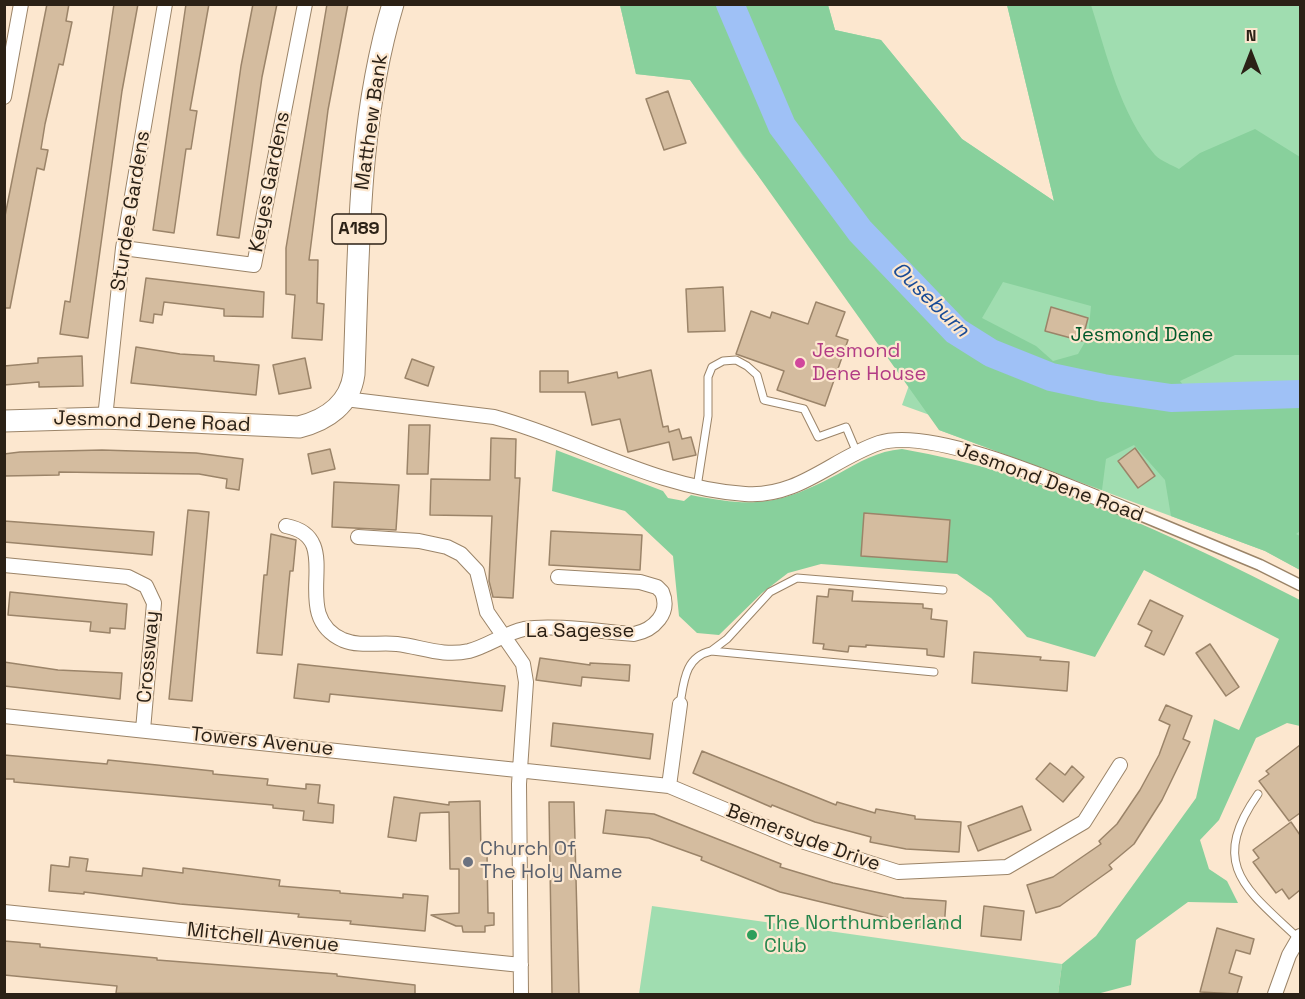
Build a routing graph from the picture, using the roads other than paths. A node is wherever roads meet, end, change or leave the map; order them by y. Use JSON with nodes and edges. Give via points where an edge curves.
{"nodes":[{"id":1,"x":21,"y":4,"type":"edge"},
{"id":2,"x":165,"y":4,"type":"edge"},
{"id":3,"x":305,"y":4,"type":"edge"},
{"id":4,"x":393,"y":4,"type":"edge"},
{"id":5,"x":4,"y":97,"type":"edge"},
{"id":6,"x":123,"y":249,"type":"junction"},
{"id":7,"x":345,"y":399,"type":"junction"},
{"id":8,"x":105,"y":418,"type":"junction"},
{"id":9,"x":4,"y":421,"type":"edge"},
{"id":10,"x":857,"y":453,"type":"junction"},
{"id":11,"x":697,"y":488,"type":"junction"},
{"id":12,"x":1135,"y":513,"type":"joint"},
{"id":13,"x":286,"y":526,"type":"dead end"},
{"id":14,"x":358,"y":537,"type":"dead end"},
{"id":15,"x":4,"y":565,"type":"edge"},
{"id":16,"x":558,"y":577,"type":"dead end"},
{"id":17,"x":1300,"y":585,"type":"edge"},
{"id":18,"x":943,"y":590,"type":"dead end"},
{"id":19,"x":504,"y":637,"type":"junction"},
{"id":20,"x":711,"y":651,"type":"junction"},
{"id":21,"x":934,"y":672,"type":"dead end"},
{"id":22,"x":680,"y":704,"type":"joint"},
{"id":23,"x":4,"y":716,"type":"edge"},
{"id":24,"x":143,"y":730,"type":"junction"},
{"id":25,"x":1120,"y":765,"type":"dead end"},
{"id":26,"x":519,"y":768,"type":"junction"},
{"id":27,"x":669,"y":786,"type":"junction"},
{"id":28,"x":1258,"y":794,"type":"dead end"},
{"id":29,"x":4,"y":912,"type":"edge"},
{"id":30,"x":1299,"y":937,"type":"edge"},
{"id":31,"x":520,"y":965,"type":"junction"},
{"id":32,"x":521,"y":994,"type":"edge"},
{"id":33,"x":1275,"y":994,"type":"edge"}],
"edges":[{"from":1,"to":5,"type":"street"},
{"from":2,"to":6,"type":"street","name":"Sturdee Gardens"},
{"from":3,"to":6,"type":"street","name":"Keyes Gardens","via":[[254,265]]},
{"from":4,"to":7,"type":"main road","name":"Matthew Bank","number":"A189","via":[[371,94],[359,227],[354,374]]},
{"from":6,"to":8,"type":"street","name":"Sturdee Gardens"},
{"from":7,"to":8,"type":"main road","name":"Jesmond Dene Road","via":[[323,419],[299,427]]},
{"from":7,"to":11,"type":"street","name":"Jesmond Dene Road","via":[[494,417],[634,470]]},
{"from":8,"to":9,"type":"main road","name":"Jesmond Dene Road"},
{"from":10,"to":11,"type":"street","name":"Jesmond Dene Road","via":[[812,478],[771,494]]},
{"from":10,"to":11,"type":"lane","via":[[846,427],[818,437],[804,409],[764,400],[757,375],[736,360],[723,361],[712,367],[708,377],[708,417]]},
{"from":10,"to":12,"type":"street","name":"Jesmond Dene Road","via":[[894,440],[937,443],[987,457]]},
{"from":12,"to":17,"type":"street","name":"Jesmond Dene Road"},
{"from":13,"to":19,"type":"street","name":"La Sagesse","via":[[301,531],[314,545],[318,565],[314,587],[320,613],[325,625],[344,640],[357,644],[401,644],[455,654]]},
{"from":14,"to":19,"type":"street","name":"La Sagesse","via":[[419,541],[460,554],[477,571],[487,612]]},
{"from":15,"to":24,"type":"street","name":"Crossway","via":[[128,577],[146,586],[154,603]]},
{"from":16,"to":19,"type":"street","name":"La Sagesse","via":[[649,584],[662,592],[665,607],[657,623],[643,632],[536,628]]},
{"from":18,"to":20,"type":"lane","via":[[797,578],[770,592]]},
{"from":19,"to":26,"type":"street","name":"La Sagesse","via":[[525,673]]},
{"from":20,"to":21,"type":"lane"},
{"from":20,"to":22,"type":"lane","via":[[702,653],[690,664]]},
{"from":22,"to":27,"type":"street"},
{"from":23,"to":24,"type":"street","name":"Towers Avenue"},
{"from":24,"to":26,"type":"street","name":"Towers Avenue"},
{"from":25,"to":27,"type":"street","name":"Bemersyde Drive","via":[[1084,822],[1007,867],[898,872],[795,839]]},
{"from":26,"to":27,"type":"street","name":"Bemersyde Drive"},
{"from":26,"to":31,"type":"street","name":"La Sagesse"},
{"from":28,"to":30,"type":"lane","via":[[1240,819],[1233,850],[1243,883]]},
{"from":29,"to":31,"type":"street","name":"Mitchell Avenue"},
{"from":30,"to":33,"type":"street"},
{"from":31,"to":32,"type":"street","name":"La Sagesse"}]}
